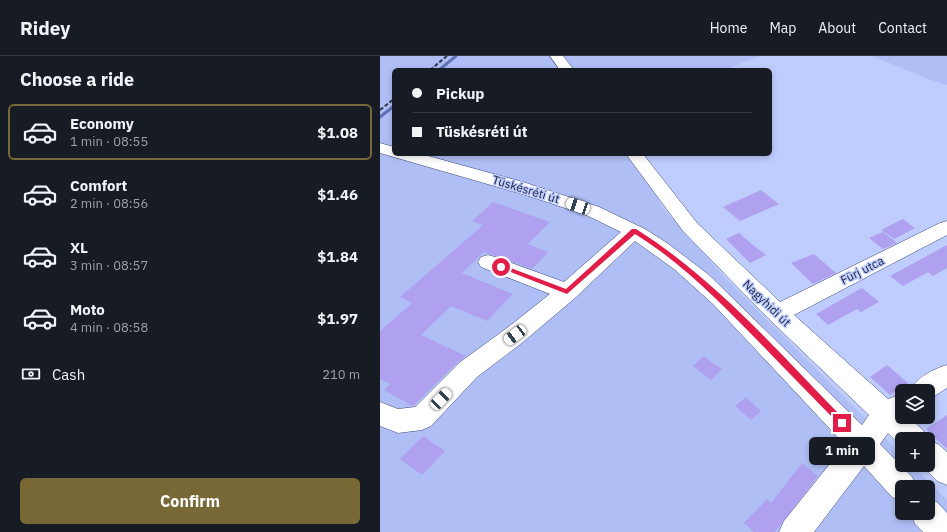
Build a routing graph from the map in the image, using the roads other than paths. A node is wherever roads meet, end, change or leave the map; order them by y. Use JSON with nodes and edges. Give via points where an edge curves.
{"nodes":[{"id":1,"x":556,"y":56,"type":"edge"},
{"id":2,"x":566,"y":68,"type":"edge"},
{"id":3,"x":380,"y":148,"type":"edge"},
{"id":4,"x":392,"y":151,"type":"edge"},
{"id":5,"x":409,"y":156,"type":"edge"},
{"id":6,"x":636,"y":156,"type":"edge"},
{"id":7,"x":947,"y":227,"type":"edge"},
{"id":8,"x":634,"y":231,"type":"junction"},
{"id":9,"x":488,"y":262,"type":"dead end"},
{"id":10,"x":567,"y":292,"type":"junction"},
{"id":11,"x":777,"y":313,"type":"junction"},
{"id":12,"x":947,"y":376,"type":"edge"},
{"id":13,"x":934,"y":384,"type":"edge"},
{"id":14,"x":894,"y":410,"type":"edge"},
{"id":15,"x":380,"y":414,"type":"edge"},
{"id":16,"x":908,"y":432,"type":"edge"},
{"id":17,"x":864,"y":445,"type":"junction"},
{"id":18,"x":935,"y":460,"type":"edge"},
{"id":19,"x":947,"y":471,"type":"edge"},
{"id":20,"x":896,"y":480,"type":"edge"},
{"id":21,"x":933,"y":520,"type":"edge"},
{"id":22,"x":795,"y":532,"type":"edge"},
{"id":23,"x":944,"y":532,"type":"edge"}],
"edges":[{"from":1,"to":2,"type":"street"},
{"from":3,"to":4,"type":"street"},
{"from":5,"to":8,"type":"street","name":"Tüskésréti út","via":[[520,186],[593,211]]},
{"from":6,"to":11,"type":"street","name":"Nagyhidi út","via":[[690,227]]},
{"from":7,"to":11,"type":"street","name":"Fürj utca"},
{"from":8,"to":10,"type":"street"},
{"from":8,"to":17,"type":"street","name":"Tüskésréti út","via":[[695,274]]},
{"from":9,"to":10,"type":"street"},
{"from":10,"to":15,"type":"street","via":[[468,370],[422,418],[398,421]]},
{"from":11,"to":14,"type":"street","name":"Nagyhidi út"},
{"from":12,"to":13,"type":"street"},
{"from":14,"to":16,"type":"street","name":"Nagyhidi út"},
{"from":14,"to":17,"type":"street"},
{"from":17,"to":20,"type":"street","name":"Tüskésréti út"},
{"from":17,"to":22,"type":"street"},
{"from":18,"to":19,"type":"street"},
{"from":21,"to":23,"type":"street"}]}
